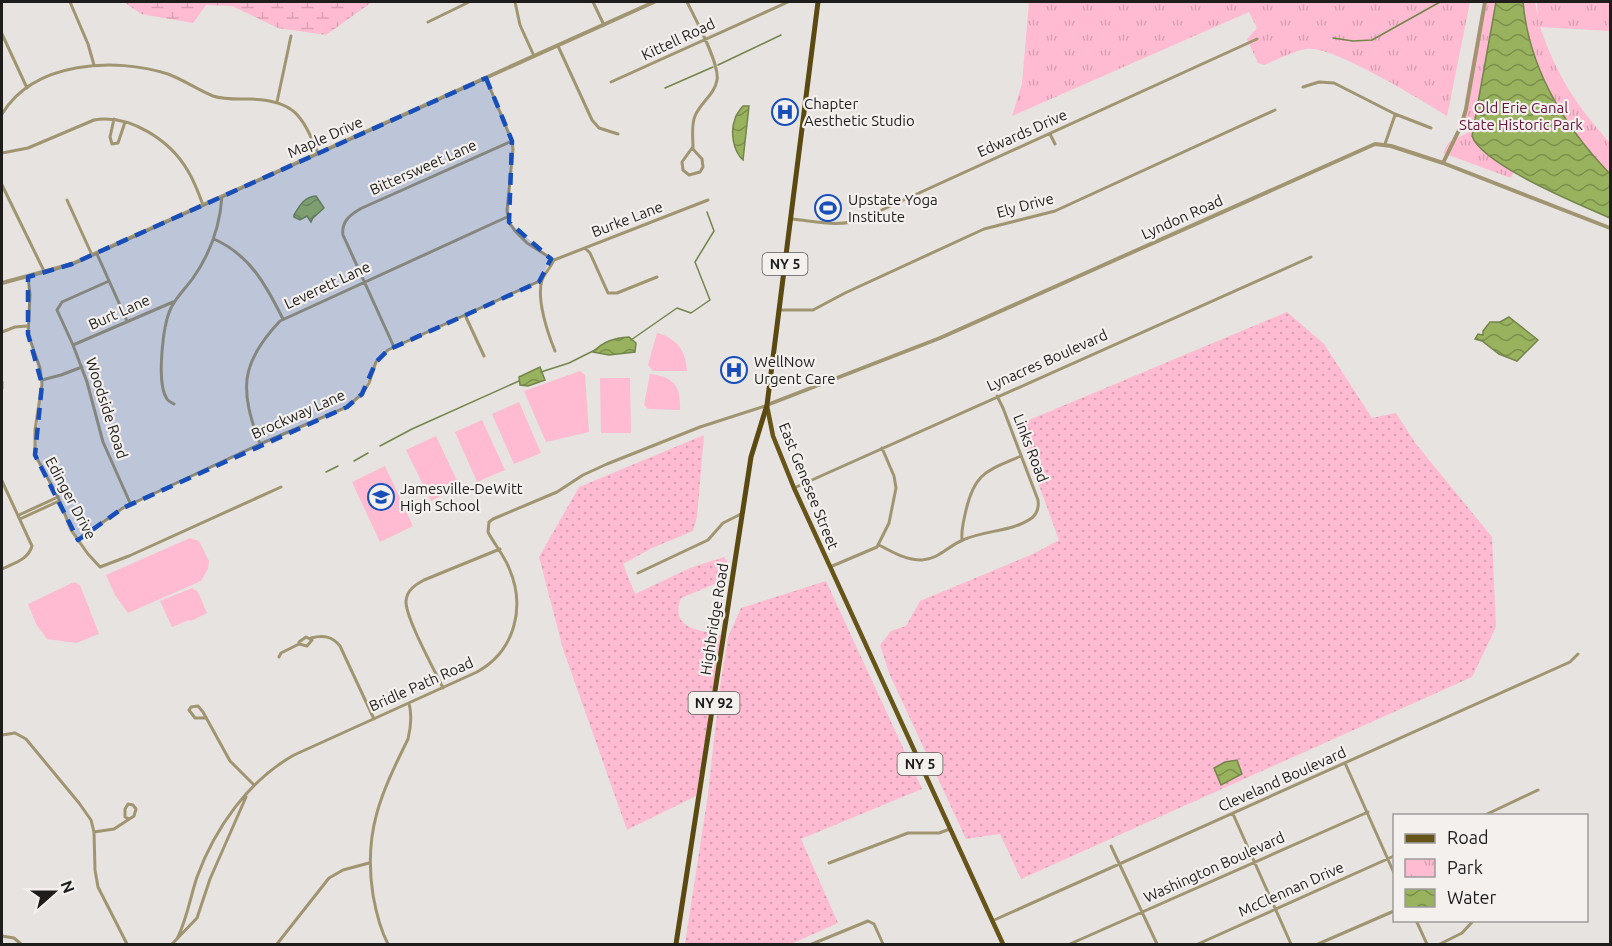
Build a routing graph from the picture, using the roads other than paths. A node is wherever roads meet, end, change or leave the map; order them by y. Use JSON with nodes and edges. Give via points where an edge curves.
{"nodes":[{"id":1,"x":70,"y":2,"type":"edge"},
{"id":2,"x":469,"y":2,"type":"edge"},
{"id":3,"x":515,"y":2,"type":"edge"},
{"id":4,"x":593,"y":2,"type":"edge"},
{"id":5,"x":654,"y":2,"type":"edge"},
{"id":6,"x":687,"y":2,"type":"edge"},
{"id":7,"x":788,"y":2,"type":"edge"},
{"id":8,"x":818,"y":2,"type":"edge"},
{"id":9,"x":1485,"y":2,"type":"edge"},
{"id":10,"x":428,"y":22,"type":"dead end"},
{"id":11,"x":604,"y":25,"type":"junction"},
{"id":12,"x":2,"y":34,"type":"edge"},
{"id":13,"x":291,"y":36,"type":"dead end"},
{"id":14,"x":1257,"y":39,"type":"dead end"},
{"id":15,"x":705,"y":40,"type":"junction"},
{"id":16,"x":557,"y":45,"type":"junction"},
{"id":17,"x":534,"y":56,"type":"junction"},
{"id":18,"x":94,"y":65,"type":"junction"},
{"id":19,"x":486,"y":78,"type":"junction"},
{"id":20,"x":611,"y":82,"type":"dead end"},
{"id":21,"x":1303,"y":87,"type":"dead end"},
{"id":22,"x":27,"y":88,"type":"junction"},
{"id":23,"x":278,"y":102,"type":"junction"},
{"id":24,"x":1275,"y":110,"type":"dead end"},
{"id":25,"x":2,"y":112,"type":"edge"},
{"id":26,"x":1395,"y":114,"type":"junction"},
{"id":27,"x":114,"y":119,"type":"junction"},
{"id":28,"x":125,"y":121,"type":"junction"},
{"id":29,"x":1431,"y":128,"type":"dead end"},
{"id":30,"x":618,"y":134,"type":"dead end"},
{"id":31,"x":1050,"y":134,"type":"junction"},
{"id":32,"x":512,"y":141,"type":"junction"},
{"id":33,"x":1055,"y":144,"type":"dead end"},
{"id":34,"x":1385,"y":144,"type":"junction"},
{"id":35,"x":693,"y":148,"type":"junction"},
{"id":36,"x":2,"y":153,"type":"edge"},
{"id":37,"x":318,"y":153,"type":"junction"},
{"id":38,"x":1443,"y":163,"type":"junction"},
{"id":39,"x":2,"y":185,"type":"edge"},
{"id":40,"x":222,"y":196,"type":"junction"},
{"id":41,"x":67,"y":200,"type":"dead end"},
{"id":42,"x":708,"y":200,"type":"dead end"},
{"id":43,"x":203,"y":205,"type":"junction"},
{"id":44,"x":507,"y":217,"type":"junction"},
{"id":45,"x":791,"y":219,"type":"junction"},
{"id":46,"x":1611,"y":228,"type":"edge"},
{"id":47,"x":214,"y":239,"type":"junction"},
{"id":48,"x":585,"y":248,"type":"junction"},
{"id":49,"x":95,"y":254,"type":"junction"},
{"id":50,"x":1311,"y":257,"type":"dead end"},
{"id":51,"x":554,"y":260,"type":"junction"},
{"id":52,"x":45,"y":273,"type":"junction"},
{"id":53,"x":28,"y":277,"type":"junction"},
{"id":54,"x":657,"y":277,"type":"dead end"},
{"id":55,"x":542,"y":280,"type":"junction"},
{"id":56,"x":109,"y":281,"type":"junction"},
{"id":57,"x":364,"y":281,"type":"junction"},
{"id":58,"x":2,"y":283,"type":"edge"},
{"id":59,"x":174,"y":302,"type":"junction"},
{"id":60,"x":779,"y":310,"type":"junction"},
{"id":61,"x":465,"y":315,"type":"junction"},
{"id":62,"x":283,"y":319,"type":"junction"},
{"id":63,"x":127,"y":321,"type":"junction"},
{"id":64,"x":27,"y":326,"type":"junction"},
{"id":65,"x":2,"y":332,"type":"edge"},
{"id":66,"x":73,"y":345,"type":"junction"},
{"id":67,"x":394,"y":346,"type":"junction"},
{"id":68,"x":555,"y":351,"type":"dead end"},
{"id":69,"x":484,"y":356,"type":"dead end"},
{"id":70,"x":82,"y":368,"type":"junction"},
{"id":71,"x":42,"y":380,"type":"junction"},
{"id":72,"x":2,"y":382,"type":"edge"},
{"id":73,"x":2,"y":388,"type":"edge"},
{"id":74,"x":997,"y":396,"type":"junction"},
{"id":75,"x":174,"y":404,"type":"dead end"},
{"id":76,"x":767,"y":405,"type":"junction"},
{"id":77,"x":260,"y":444,"type":"junction"},
{"id":78,"x":882,"y":448,"type":"junction"},
{"id":79,"x":1021,"y":456,"type":"junction"},
{"id":80,"x":2,"y":481,"type":"edge"},
{"id":81,"x":281,"y":486,"type":"dead end"},
{"id":82,"x":794,"y":488,"type":"junction"},
{"id":83,"x":58,"y":499,"type":"junction"},
{"id":84,"x":131,"y":505,"type":"junction"},
{"id":85,"x":742,"y":514,"type":"junction"},
{"id":86,"x":20,"y":517,"type":"junction"},
{"id":87,"x":78,"y":540,"type":"junction"},
{"id":88,"x":962,"y":540,"type":"junction"},
{"id":89,"x":879,"y":545,"type":"junction"},
{"id":90,"x":500,"y":549,"type":"junction"},
{"id":91,"x":830,"y":567,"type":"junction"},
{"id":92,"x":2,"y":569,"type":"edge"},
{"id":93,"x":638,"y":573,"type":"dead end"},
{"id":94,"x":311,"y":638,"type":"junction"},
{"id":95,"x":299,"y":644,"type":"junction"},
{"id":96,"x":1578,"y":654,"type":"dead end"},
{"id":97,"x":279,"y":657,"type":"dead end"},
{"id":98,"x":443,"y":688,"type":"junction"},
{"id":99,"x":409,"y":703,"type":"junction"},
{"id":100,"x":206,"y":718,"type":"junction"},
{"id":101,"x":374,"y":719,"type":"junction"},
{"id":102,"x":2,"y":735,"type":"edge"},
{"id":103,"x":1346,"y":763,"type":"junction"},
{"id":104,"x":254,"y":785,"type":"junction"},
{"id":105,"x":1538,"y":790,"type":"dead end"},
{"id":106,"x":246,"y":796,"type":"junction"},
{"id":107,"x":1368,"y":812,"type":"junction"},
{"id":108,"x":1233,"y":814,"type":"junction"},
{"id":109,"x":1487,"y":814,"type":"edge"},
{"id":110,"x":129,"y":819,"type":"junction"},
{"id":111,"x":950,"y":829,"type":"junction"},
{"id":112,"x":94,"y":832,"type":"junction"},
{"id":113,"x":1111,"y":846,"type":"dead end"},
{"id":114,"x":1393,"y":857,"type":"edge"},
{"id":115,"x":1388,"y":859,"type":"junction"},
{"id":116,"x":1254,"y":862,"type":"junction"},
{"id":117,"x":369,"y":863,"type":"junction"},
{"id":118,"x":829,"y":863,"type":"dead end"},
{"id":119,"x":1120,"y":865,"type":"junction"},
{"id":120,"x":1393,"y":869,"type":"edge"},
{"id":121,"x":1276,"y":910,"type":"junction"},
{"id":122,"x":1393,"y":911,"type":"edge"},
{"id":123,"x":1142,"y":912,"type":"junction"},
{"id":124,"x":992,"y":921,"type":"junction"},
{"id":125,"x":1416,"y":922,"type":"edge"},
{"id":126,"x":1473,"y":922,"type":"edge"},
{"id":127,"x":2,"y":936,"type":"edge"},
{"id":128,"x":177,"y":939,"type":"junction"},
{"id":129,"x":21,"y":945,"type":"edge"},
{"id":130,"x":127,"y":945,"type":"edge"},
{"id":131,"x":172,"y":945,"type":"edge"},
{"id":132,"x":277,"y":945,"type":"edge"},
{"id":133,"x":388,"y":945,"type":"edge"},
{"id":134,"x":676,"y":945,"type":"edge"},
{"id":135,"x":812,"y":945,"type":"edge"},
{"id":136,"x":883,"y":945,"type":"edge"},
{"id":137,"x":1003,"y":945,"type":"edge"},
{"id":138,"x":1070,"y":945,"type":"edge"},
{"id":139,"x":1156,"y":945,"type":"edge"},
{"id":140,"x":1198,"y":945,"type":"edge"},
{"id":141,"x":1291,"y":945,"type":"edge"},
{"id":142,"x":1318,"y":945,"type":"edge"},
{"id":143,"x":1427,"y":945,"type":"edge"},
{"id":144,"x":1440,"y":945,"type":"edge"}],
"edges":[{"from":1,"to":18,"type":"street"},
{"from":2,"to":10,"type":"street"},
{"from":3,"to":17,"type":"street","via":[[520,26]]},
{"from":4,"to":11,"type":"street"},
{"from":5,"to":11,"type":"street","name":"Maple Drive"},
{"from":6,"to":15,"type":"street"},
{"from":7,"to":15,"type":"street","name":"Kittell Road"},
{"from":8,"to":45,"type":"highway","name":"East Genesee Street","number":"NY 5"},
{"from":9,"to":38,"type":"street","via":[[1466,109]]},
{"from":11,"to":16,"type":"street","name":"Maple Drive"},
{"from":12,"to":22,"type":"street"},
{"from":13,"to":23,"type":"street"},
{"from":14,"to":31,"type":"street","name":"Edwards Drive"},
{"from":15,"to":20,"type":"street","name":"Kittell Road"},
{"from":15,"to":35,"type":"street","via":[[716,66],[717,81],[695,114]]},
{"from":16,"to":17,"type":"street","name":"Maple Drive"},
{"from":16,"to":30,"type":"street","via":[[592,120],[599,128]]},
{"from":17,"to":19,"type":"street","name":"Maple Drive"},
{"from":18,"to":22,"type":"street","via":[[68,69]]},
{"from":18,"to":23,"type":"street","via":[[152,69],[216,96]]},
{"from":19,"to":32,"type":"street"},
{"from":19,"to":37,"type":"street","name":"Maple Drive"},
{"from":21,"to":26,"type":"street","via":[[1334,83]]},
{"from":22,"to":25,"type":"street"},
{"from":23,"to":37,"type":"street","via":[[298,113]]},
{"from":24,"to":60,"type":"street","name":"Ely Drive","via":[[1055,211],[984,229],[821,307]]},
{"from":26,"to":29,"type":"street"},
{"from":26,"to":34,"type":"street"},
{"from":27,"to":28,"type":"street"},
{"from":27,"to":28,"type":"street","via":[[112,144],[118,142]]},
{"from":27,"to":36,"type":"street","via":[[94,120],[28,148]]},
{"from":28,"to":43,"type":"street","via":[[172,151],[189,172]]},
{"from":31,"to":33,"type":"street"},
{"from":31,"to":45,"type":"street","name":"Edwards Drive","via":[[853,223],[837,225]]},
{"from":32,"to":44,"type":"street"},
{"from":32,"to":57,"type":"street","name":"Bittersweet Lane","via":[[352,213],[342,229],[343,236]]},
{"from":34,"to":38,"type":"street"},
{"from":34,"to":76,"type":"street","name":"Lyndon Road","via":[[1366,147],[940,338]]},
{"from":35,"to":35,"type":"street","via":[[703,167],[689,175],[681,165]]},
{"from":37,"to":40,"type":"street","name":"Maple Drive"},
{"from":38,"to":46,"type":"street"},
{"from":39,"to":52,"type":"street"},
{"from":40,"to":43,"type":"street","name":"Maple Drive"},
{"from":40,"to":47,"type":"street"},
{"from":41,"to":49,"type":"street"},
{"from":42,"to":48,"type":"street","name":"Burke Lane"},
{"from":43,"to":49,"type":"street","name":"Maple Drive"},
{"from":44,"to":51,"type":"street","via":[[521,237]]},
{"from":44,"to":57,"type":"street","name":"Leverett Lane"},
{"from":45,"to":60,"type":"highway","name":"East Genesee Street","number":"NY 5"},
{"from":47,"to":59,"type":"street","via":[[194,277]]},
{"from":47,"to":62,"type":"street","via":[[231,247],[249,263]]},
{"from":48,"to":51,"type":"street","name":"Burke Lane"},
{"from":48,"to":54,"type":"street","via":[[608,293]]},
{"from":49,"to":52,"type":"street","name":"Maple Drive"},
{"from":49,"to":56,"type":"street"},
{"from":50,"to":74,"type":"street","name":"Lynacres Boulevard"},
{"from":51,"to":55,"type":"street"},
{"from":52,"to":53,"type":"street","name":"Maple Drive"},
{"from":53,"to":58,"type":"street","name":"Maple Drive"},
{"from":53,"to":64,"type":"street","name":"Edinger Drive"},
{"from":55,"to":61,"type":"street","name":"Brockway Lane"},
{"from":55,"to":68,"type":"street","via":[[543,315]]},
{"from":56,"to":63,"type":"street"},
{"from":56,"to":66,"type":"street","name":"Woodside Road","via":[[58,305],[59,317]]},
{"from":57,"to":62,"type":"street","name":"Leverett Lane"},
{"from":57,"to":67,"type":"street"},
{"from":59,"to":63,"type":"street","name":"Burt Lane"},
{"from":59,"to":75,"type":"street","via":[[165,331],[162,373],[163,391]]},
{"from":60,"to":76,"type":"highway","name":"East Genesee Street","number":"NY 5"},
{"from":61,"to":67,"type":"street","name":"Brockway Lane"},
{"from":61,"to":69,"type":"street"},
{"from":62,"to":77,"type":"street","name":"Leverett Lane","via":[[262,342],[248,374],[248,408]]},
{"from":63,"to":66,"type":"street","name":"Burt Lane"},
{"from":64,"to":65,"type":"street"},
{"from":64,"to":71,"type":"street","name":"Edinger Drive"},
{"from":66,"to":70,"type":"street","name":"Woodside Road"},
{"from":67,"to":77,"type":"street","name":"Brockway Lane","via":[[376,362],[367,386],[355,402]]},
{"from":70,"to":71,"type":"street"},
{"from":70,"to":84,"type":"street","name":"Woodside Road","via":[[103,442]]},
{"from":71,"to":83,"type":"street","name":"Edinger Drive","via":[[34,451]]},
{"from":72,"to":73,"type":"street"},
{"from":74,"to":78,"type":"street","name":"Lynacres Boulevard"},
{"from":74,"to":79,"type":"street","name":"Links Road"},
{"from":76,"to":82,"type":"main road","name":"East Genesee Street","number":"NY 5","via":[[773,436]]},
{"from":76,"to":85,"type":"highway","name":"Highbridge Road","number":"NY 92","via":[[751,457]]},
{"from":76,"to":90,"type":"street","name":"Bridle Path Road","via":[[607,464],[568,487],[496,517],[489,522],[488,532]]},
{"from":77,"to":84,"type":"street","name":"Brockway Lane"},
{"from":78,"to":82,"type":"street","name":"Lynacres Boulevard"},
{"from":78,"to":89,"type":"street","via":[[896,488]]},
{"from":79,"to":88,"type":"street","via":[[989,470],[974,484]]},
{"from":79,"to":88,"type":"street","name":"Links Road","via":[[1038,500],[1038,510],[1020,524]]},
{"from":80,"to":86,"type":"street"},
{"from":81,"to":87,"type":"street","name":"Edinger Drive","via":[[100,567]]},
{"from":82,"to":91,"type":"main road","name":"East Genesee Street","number":"NY 5"},
{"from":83,"to":86,"type":"street"},
{"from":83,"to":87,"type":"street","name":"Edinger Drive"},
{"from":84,"to":87,"type":"street","name":"Brockway Lane"},
{"from":85,"to":93,"type":"street","via":[[723,523],[708,540]]},
{"from":85,"to":134,"type":"highway","name":"Highbridge Road","number":"NY 92"},
{"from":86,"to":92,"type":"street","via":[[31,549],[25,558]]},
{"from":88,"to":89,"type":"street","via":[[942,554],[924,560]]},
{"from":89,"to":91,"type":"street"},
{"from":90,"to":98,"type":"street","name":"Bridle Path Road","via":[[517,591],[511,634],[488,666]]},
{"from":90,"to":98,"type":"street","via":[[424,580],[412,587],[407,597],[410,617]]},
{"from":91,"to":111,"type":"main road","name":"East Genesee Street","number":"NY 5"},
{"from":94,"to":95,"type":"street","via":[[308,636]]},
{"from":94,"to":95,"type":"street","via":[[307,646]]},
{"from":94,"to":101,"type":"street","via":[[332,638],[340,646]]},
{"from":95,"to":97,"type":"street"},
{"from":96,"to":103,"type":"street","name":"Cleveland Boulevard","via":[[1570,662]]},
{"from":98,"to":99,"type":"street","name":"Bridle Path Road"},
{"from":99,"to":101,"type":"street","name":"Bridle Path Road"},
{"from":99,"to":117,"type":"street","via":[[408,739],[382,794]]},
{"from":100,"to":100,"type":"street","via":[[195,718],[189,710],[198,706]]},
{"from":100,"to":104,"type":"street","via":[[230,761]]},
{"from":101,"to":104,"type":"street","name":"Bridle Path Road","via":[[283,761]]},
{"from":102,"to":112,"type":"street","via":[[20,735],[33,745],[86,811]]},
{"from":103,"to":107,"type":"street"},
{"from":103,"to":108,"type":"street","name":"Cleveland Boulevard"},
{"from":104,"to":106,"type":"street","name":"Bridle Path Road"},
{"from":105,"to":109,"type":"street"},
{"from":106,"to":128,"type":"street","name":"Bridle Path Road","via":[[225,823],[203,864]]},
{"from":106,"to":128,"type":"street","name":"Bridle Path Road","via":[[197,918]]},
{"from":107,"to":115,"type":"street"},
{"from":107,"to":116,"type":"street","name":"Washington Boulevard"},
{"from":108,"to":116,"type":"street"},
{"from":108,"to":119,"type":"street","name":"Cleveland Boulevard"},
{"from":110,"to":110,"type":"street","via":[[136,814],[135,806],[130,804],[124,813]]},
{"from":110,"to":112,"type":"street","via":[[114,829]]},
{"from":111,"to":118,"type":"street","via":[[926,835],[908,833]]},
{"from":111,"to":124,"type":"main road","name":"East Genesee Street","number":"NY 5"},
{"from":112,"to":130,"type":"street","via":[[98,887]]},
{"from":113,"to":119,"type":"street"},
{"from":114,"to":115,"type":"street","name":"McClennan Drive"},
{"from":115,"to":120,"type":"street"},
{"from":115,"to":121,"type":"street","name":"McClennan Drive"},
{"from":116,"to":121,"type":"street"},
{"from":116,"to":123,"type":"street","name":"Washington Boulevard"},
{"from":117,"to":132,"type":"street","via":[[329,878]]},
{"from":117,"to":133,"type":"street","via":[[375,909]]},
{"from":119,"to":123,"type":"street"},
{"from":119,"to":124,"type":"street","name":"Cleveland Boulevard"},
{"from":121,"to":140,"type":"street","name":"McClennan Drive"},
{"from":121,"to":141,"type":"street"},
{"from":122,"to":142,"type":"street"},
{"from":123,"to":138,"type":"street","name":"Washington Boulevard"},
{"from":123,"to":139,"type":"street"},
{"from":124,"to":137,"type":"main road","name":"East Genesee Street","number":"NY 5"},
{"from":125,"to":143,"type":"street"},
{"from":126,"to":144,"type":"street"},
{"from":127,"to":129,"type":"street","via":[[14,938]]},
{"from":128,"to":131,"type":"street","name":"Bridle Path Road"},
{"from":135,"to":136,"type":"street","via":[[868,921],[874,924]]}]}
